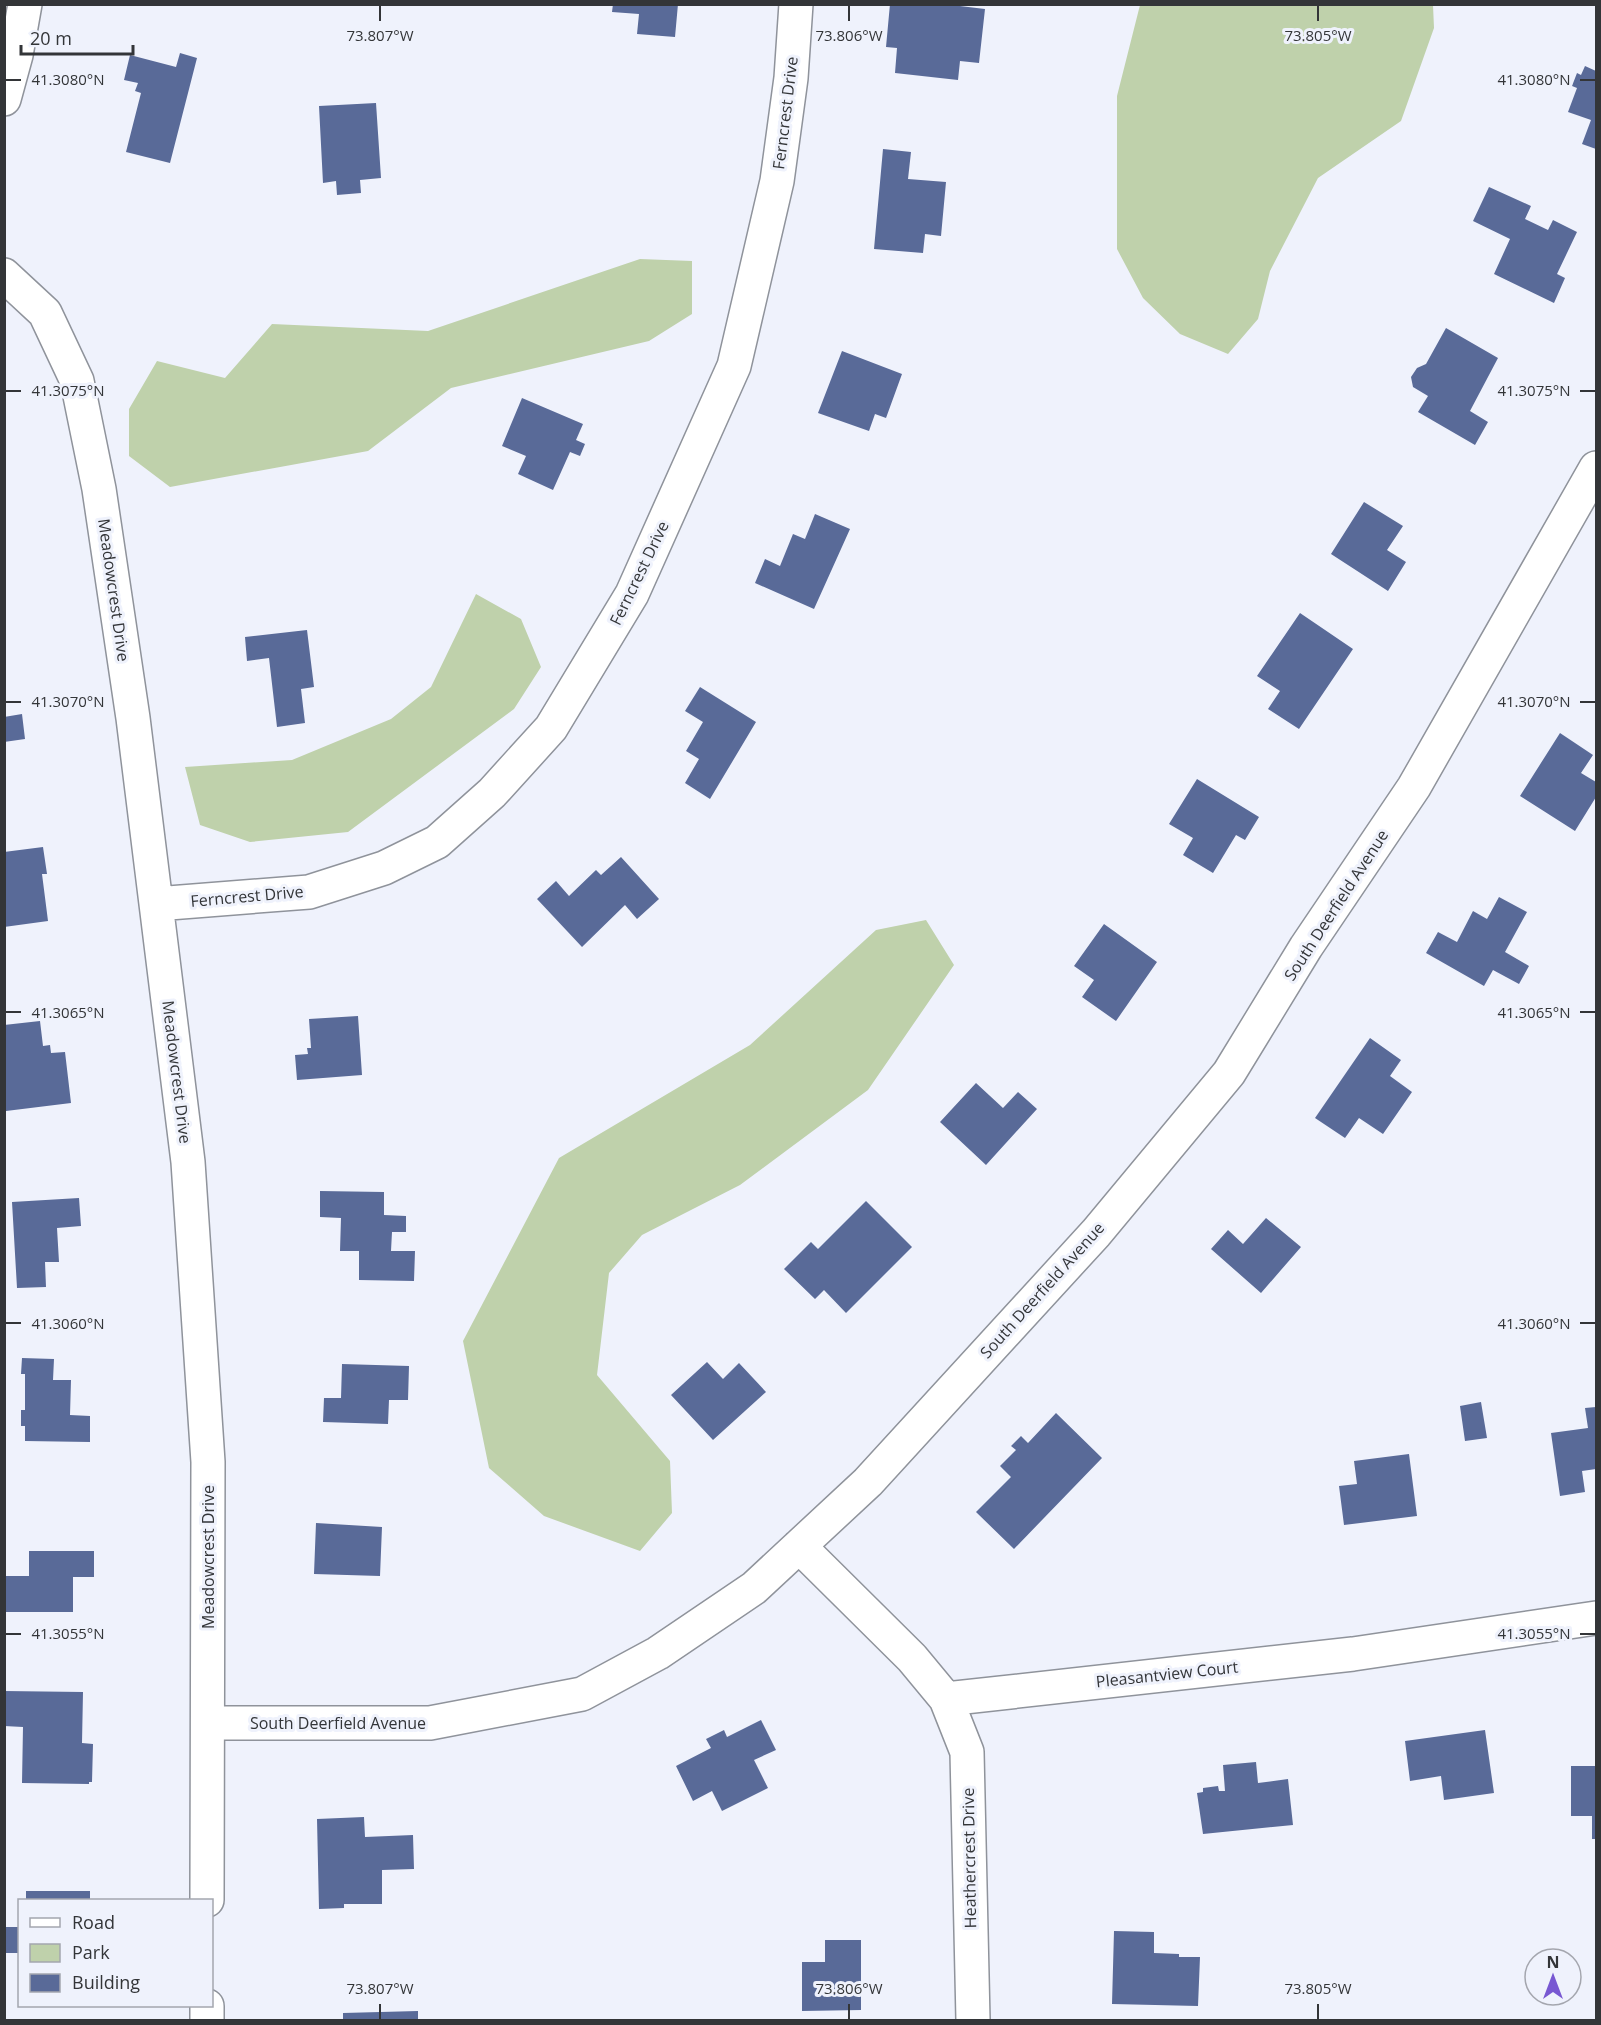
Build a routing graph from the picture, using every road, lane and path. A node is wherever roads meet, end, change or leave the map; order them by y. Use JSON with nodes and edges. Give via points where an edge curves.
{"nodes":[{"id":1,"x":25,"y":4,"type":"edge"},
{"id":2,"x":796,"y":4,"type":"edge"},
{"id":3,"x":4,"y":99,"type":"edge"},
{"id":4,"x":4,"y":274,"type":"edge"},
{"id":5,"x":1596,"y":468,"type":"edge"},
{"id":6,"x":156,"y":904,"type":"junction"},
{"id":7,"x":799,"y":1546,"type":"junction"},
{"id":8,"x":1596,"y":1618,"type":"edge"},
{"id":9,"x":946,"y":1699,"type":"junction"},
{"id":10,"x":207,"y":1723,"type":"junction"},
{"id":11,"x":207,"y":1899,"type":"edge"},
{"id":12,"x":973,"y":2020,"type":"edge"}],
"edges":[{"from":1,"to":3,"type":"street"},
{"from":2,"to":6,"type":"street","name":"Ferncrest Drive","via":[[777,181],[734,366],[632,594],[551,728],[492,793],[437,842],[384,868],[309,892]]},
{"from":4,"to":6,"type":"street","name":"Meadowcrest Drive","via":[[45,313],[77,381],[99,489]]},
{"from":5,"to":7,"type":"street","name":"South Deerfield Avenue","via":[[1414,787],[1306,947],[1229,1073],[1096,1233],[868,1482]]},
{"from":6,"to":10,"type":"street","name":"Meadowcrest Drive","via":[[188,1162],[208,1462]]},
{"from":7,"to":9,"type":"street","via":[[912,1658]]},
{"from":7,"to":10,"type":"street","name":"South Deerfield Avenue","via":[[754,1588],[678,1640],[582,1694],[430,1723]]},
{"from":8,"to":9,"type":"street","name":"Pleasantview Court","via":[[1353,1654]]},
{"from":9,"to":12,"type":"street","name":"Heathercrest Drive","via":[[967,1752]]},
{"from":10,"to":11,"type":"street","name":"Meadowcrest Drive"}]}
